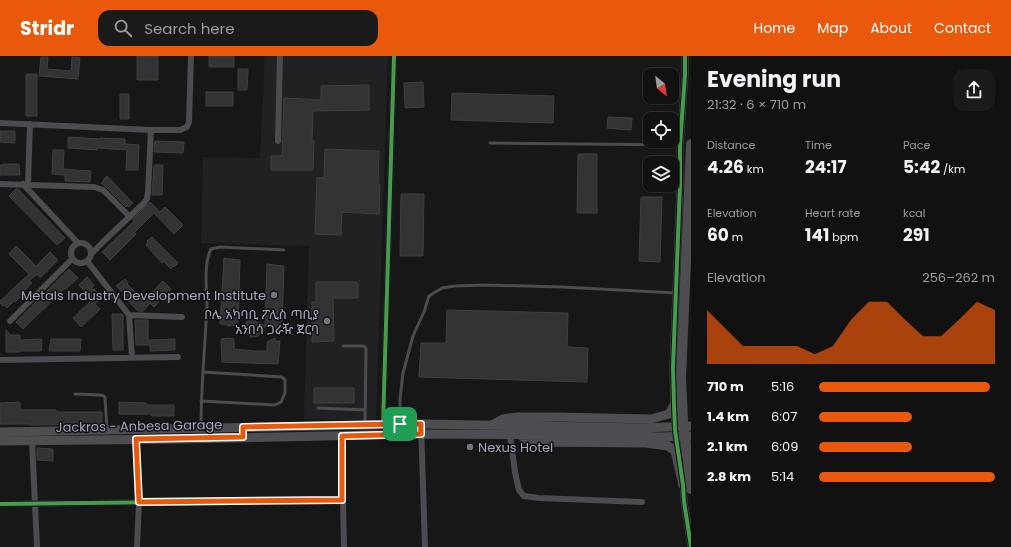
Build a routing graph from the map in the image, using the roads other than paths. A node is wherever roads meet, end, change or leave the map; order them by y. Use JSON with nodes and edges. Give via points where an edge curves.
{"nodes":[{"id":1,"x":191,"y":56,"type":"edge"},
{"id":2,"x":280,"y":56,"type":"edge"},
{"id":3,"x":394,"y":56,"type":"edge"},
{"id":4,"x":685,"y":56,"type":"edge"},
{"id":5,"x":0,"y":123,"type":"edge"},
{"id":6,"x":30,"y":124,"type":"junction"},
{"id":7,"x":151,"y":130,"type":"junction"},
{"id":8,"x":278,"y":141,"type":"dead end"},
{"id":9,"x":490,"y":143,"type":"dead end"},
{"id":10,"x":691,"y":144,"type":"edge"},
{"id":11,"x":680,"y":145,"type":"junction"},
{"id":12,"x":0,"y":184,"type":"edge"},
{"id":13,"x":26,"y":184,"type":"junction"},
{"id":14,"x":130,"y":217,"type":"junction"},
{"id":15,"x":78,"y":243,"type":"junction"},
{"id":16,"x":284,"y":250,"type":"dead end"},
{"id":17,"x":91,"y":254,"type":"junction"},
{"id":18,"x":72,"y":259,"type":"junction"},
{"id":19,"x":88,"y":261,"type":"junction"},
{"id":20,"x":676,"y":293,"type":"junction"},
{"id":21,"x":129,"y":315,"type":"junction"},
{"id":22,"x":182,"y":317,"type":"dead end"},
{"id":23,"x":10,"y":321,"type":"dead end"},
{"id":24,"x":343,"y":346,"type":"dead end"},
{"id":25,"x":132,"y":357,"type":"junction"},
{"id":26,"x":178,"y":357,"type":"dead end"},
{"id":27,"x":0,"y":360,"type":"edge"},
{"id":28,"x":203,"y":372,"type":"junction"},
{"id":29,"x":75,"y":394,"type":"dead end"},
{"id":30,"x":201,"y":401,"type":"junction"},
{"id":31,"x":674,"y":406,"type":"junction"},
{"id":32,"x":318,"y":408,"type":"dead end"},
{"id":33,"x":365,"y":410,"type":"junction"},
{"id":34,"x":400,"y":424,"type":"junction"},
{"id":35,"x":421,"y":424,"type":"junction"},
{"id":36,"x":365,"y":425,"type":"junction"},
{"id":37,"x":383,"y":425,"type":"junction"},
{"id":38,"x":491,"y":426,"type":"junction"},
{"id":39,"x":691,"y":426,"type":"edge"},
{"id":40,"x":243,"y":427,"type":"junction"},
{"id":41,"x":201,"y":428,"type":"junction"},
{"id":42,"x":107,"y":430,"type":"junction"},
{"id":43,"x":0,"y":432,"type":"edge"},
{"id":44,"x":513,"y":432,"type":"junction"},
{"id":45,"x":421,"y":434,"type":"junction"},
{"id":46,"x":342,"y":436,"type":"junction"},
{"id":47,"x":691,"y":436,"type":"edge"},
{"id":48,"x":243,"y":437,"type":"junction"},
{"id":49,"x":136,"y":439,"type":"junction"},
{"id":50,"x":0,"y":441,"type":"edge"},
{"id":51,"x":32,"y":441,"type":"junction"},
{"id":52,"x":687,"y":487,"type":"edge"},
{"id":53,"x":342,"y":500,"type":"junction"},
{"id":54,"x":139,"y":502,"type":"junction"},
{"id":55,"x":642,"y":502,"type":"dead end"},
{"id":56,"x":0,"y":504,"type":"edge"},
{"id":57,"x":36,"y":504,"type":"junction"},
{"id":58,"x":37,"y":547,"type":"edge"},
{"id":59,"x":137,"y":547,"type":"edge"},
{"id":60,"x":344,"y":547,"type":"edge"},
{"id":61,"x":425,"y":547,"type":"edge"},
{"id":62,"x":691,"y":547,"type":"edge"}],
"edges":[{"from":1,"to":7,"type":"street","via":[[190,110],[187,127],[180,130]]},
{"from":2,"to":8,"type":"street"},
{"from":3,"to":37,"type":"street"},
{"from":4,"to":11,"type":"street"},
{"from":5,"to":6,"type":"street"},
{"from":6,"to":7,"type":"street"},
{"from":6,"to":13,"type":"street"},
{"from":7,"to":14,"type":"street","via":[[147,199]]},
{"from":9,"to":11,"type":"lane"},
{"from":10,"to":52,"type":"highway","via":[[681,378]]},
{"from":11,"to":20,"type":"street"},
{"from":12,"to":13,"type":"street"},
{"from":13,"to":14,"type":"street","via":[[94,187],[103,190]]},
{"from":13,"to":15,"type":"street"},
{"from":14,"to":17,"type":"street"},
{"from":15,"to":17,"type":"street","via":[[86,245]]},
{"from":15,"to":18,"type":"street","via":[[70,251]]},
{"from":16,"to":28,"type":"lane","via":[[220,247],[211,249],[206,264],[207,306]]},
{"from":17,"to":19,"type":"street"},
{"from":18,"to":19,"type":"street","via":[[79,264]]},
{"from":18,"to":23,"type":"street"},
{"from":19,"to":21,"type":"street"},
{"from":20,"to":31,"type":"street"},
{"from":20,"to":34,"type":"lane","via":[[485,285],[442,288],[429,296],[413,336],[403,373]]},
{"from":21,"to":22,"type":"street"},
{"from":21,"to":25,"type":"street"},
{"from":24,"to":33,"type":"lane","via":[[362,346],[366,349]]},
{"from":25,"to":26,"type":"street"},
{"from":25,"to":27,"type":"street"},
{"from":28,"to":30,"type":"lane"},
{"from":28,"to":30,"type":"lane","via":[[282,378],[285,380],[285,393],[281,402],[275,405]]},
{"from":29,"to":42,"type":"lane","via":[[104,396]]},
{"from":30,"to":41,"type":"lane"},
{"from":31,"to":38,"type":"main road","via":[[669,414],[651,419],[518,417],[503,419]]},
{"from":31,"to":52,"type":"street","via":[[675,430]]},
{"from":32,"to":33,"type":"lane"},
{"from":33,"to":36,"type":"lane"},
{"from":34,"to":35,"type":"main road"},
{"from":34,"to":37,"type":"main road"},
{"from":35,"to":38,"type":"main road"},
{"from":35,"to":45,"type":"street"},
{"from":36,"to":37,"type":"main road"},
{"from":36,"to":40,"type":"main road"},
{"from":38,"to":44,"type":"main road"},
{"from":39,"to":44,"type":"main road"},
{"from":40,"to":41,"type":"main road"},
{"from":40,"to":48,"type":"main road"},
{"from":41,"to":42,"type":"main road"},
{"from":42,"to":43,"type":"main road"},
{"from":44,"to":45,"type":"main road","name":"Jackros - Anbesa Garage"},
{"from":44,"to":47,"type":"main road","via":[[538,435]]},
{"from":44,"to":52,"type":"main road","via":[[532,442],[646,442],[668,446],[675,451]]},
{"from":44,"to":55,"type":"street","via":[[515,472],[519,490],[524,496]]},
{"from":45,"to":46,"type":"main road","name":"Jackros - Anbesa Garage"},
{"from":45,"to":61,"type":"street"},
{"from":46,"to":48,"type":"main road","name":"Jackros - Anbesa Garage"},
{"from":46,"to":53,"type":"street"},
{"from":48,"to":49,"type":"main road","name":"Jackros - Anbesa Garage"},
{"from":49,"to":51,"type":"main road","name":"Jackros - Anbesa Garage"},
{"from":49,"to":54,"type":"street"},
{"from":50,"to":51,"type":"main road","name":"Jackros - Anbesa Garage"},
{"from":51,"to":57,"type":"street"},
{"from":52,"to":62,"type":"street","via":[[684,501]]},
{"from":53,"to":54,"type":"street"},
{"from":53,"to":60,"type":"street"},
{"from":54,"to":57,"type":"street"},
{"from":54,"to":59,"type":"street"},
{"from":56,"to":57,"type":"street"},
{"from":57,"to":58,"type":"street"}]}
